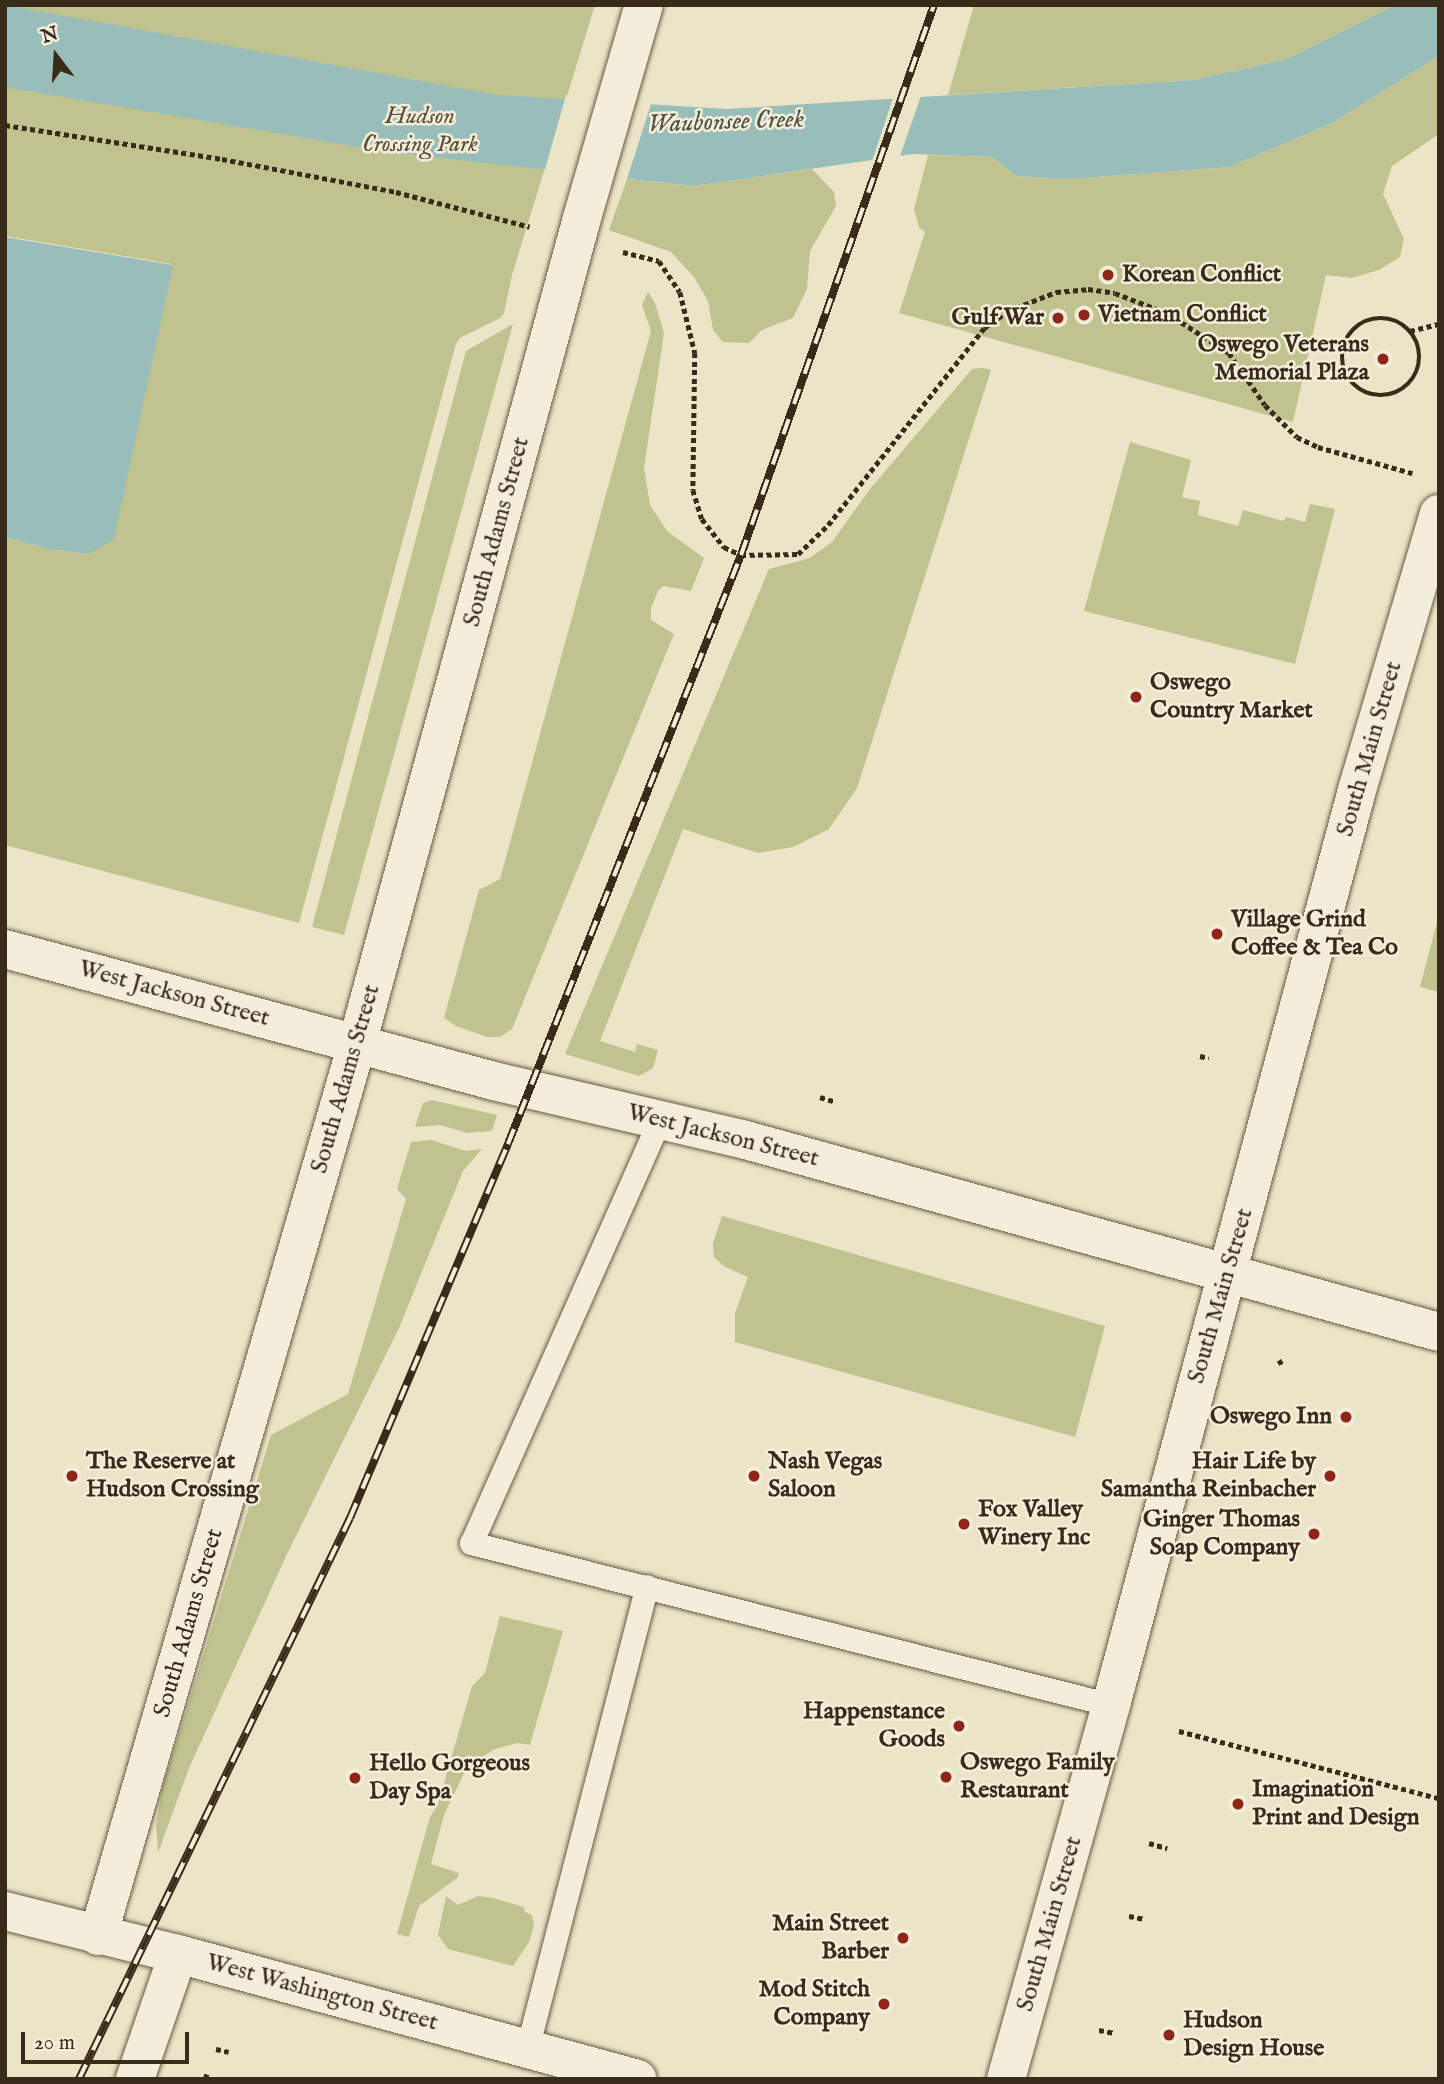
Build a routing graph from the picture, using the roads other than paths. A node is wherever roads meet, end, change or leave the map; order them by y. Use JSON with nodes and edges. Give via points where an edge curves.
{"nodes":[{"id":1,"x":644,"y":5,"type":"edge"},
{"id":2,"x":1439,"y":514,"type":"edge"},
{"id":3,"x":5,"y":949,"type":"edge"},
{"id":4,"x":357,"y":1044,"type":"junction"},
{"id":5,"x":660,"y":1119,"type":"junction"},
{"id":6,"x":1225,"y":1274,"type":"junction"},
{"id":7,"x":1439,"y":1332,"type":"edge"},
{"id":8,"x":648,"y":1586,"type":"junction"},
{"id":9,"x":1111,"y":1705,"type":"junction"},
{"id":10,"x":5,"y":1911,"type":"edge"},
{"id":11,"x":98,"y":1936,"type":"junction"},
{"id":12,"x":178,"y":1954,"type":"junction"},
{"id":13,"x":527,"y":2049,"type":"junction"},
{"id":14,"x":135,"y":2079,"type":"edge"},
{"id":15,"x":637,"y":2079,"type":"edge"},
{"id":16,"x":1006,"y":2079,"type":"edge"}],
"edges":[{"from":1,"to":4,"type":"street","name":"South Adams Street"},
{"from":2,"to":6,"type":"street","name":"South Main Street","via":[[1357,790]]},
{"from":3,"to":4,"type":"street","name":"West Jackson Street"},
{"from":4,"to":5,"type":"street","name":"West Jackson Street"},
{"from":4,"to":11,"type":"street","name":"South Adams Street"},
{"from":5,"to":6,"type":"street","name":"West Jackson Street"},
{"from":5,"to":8,"type":"lane","via":[[471,1543]]},
{"from":6,"to":7,"type":"street","name":"West Jackson Street"},
{"from":6,"to":9,"type":"street","name":"South Main Street"},
{"from":8,"to":9,"type":"lane"},
{"from":8,"to":13,"type":"lane"},
{"from":9,"to":16,"type":"street","name":"South Main Street"},
{"from":10,"to":11,"type":"street","name":"West Washington Street"},
{"from":11,"to":12,"type":"street","name":"West Washington Street"},
{"from":12,"to":13,"type":"street","name":"West Washington Street"},
{"from":12,"to":14,"type":"street"},
{"from":13,"to":15,"type":"street","name":"West Washington Street"}]}
